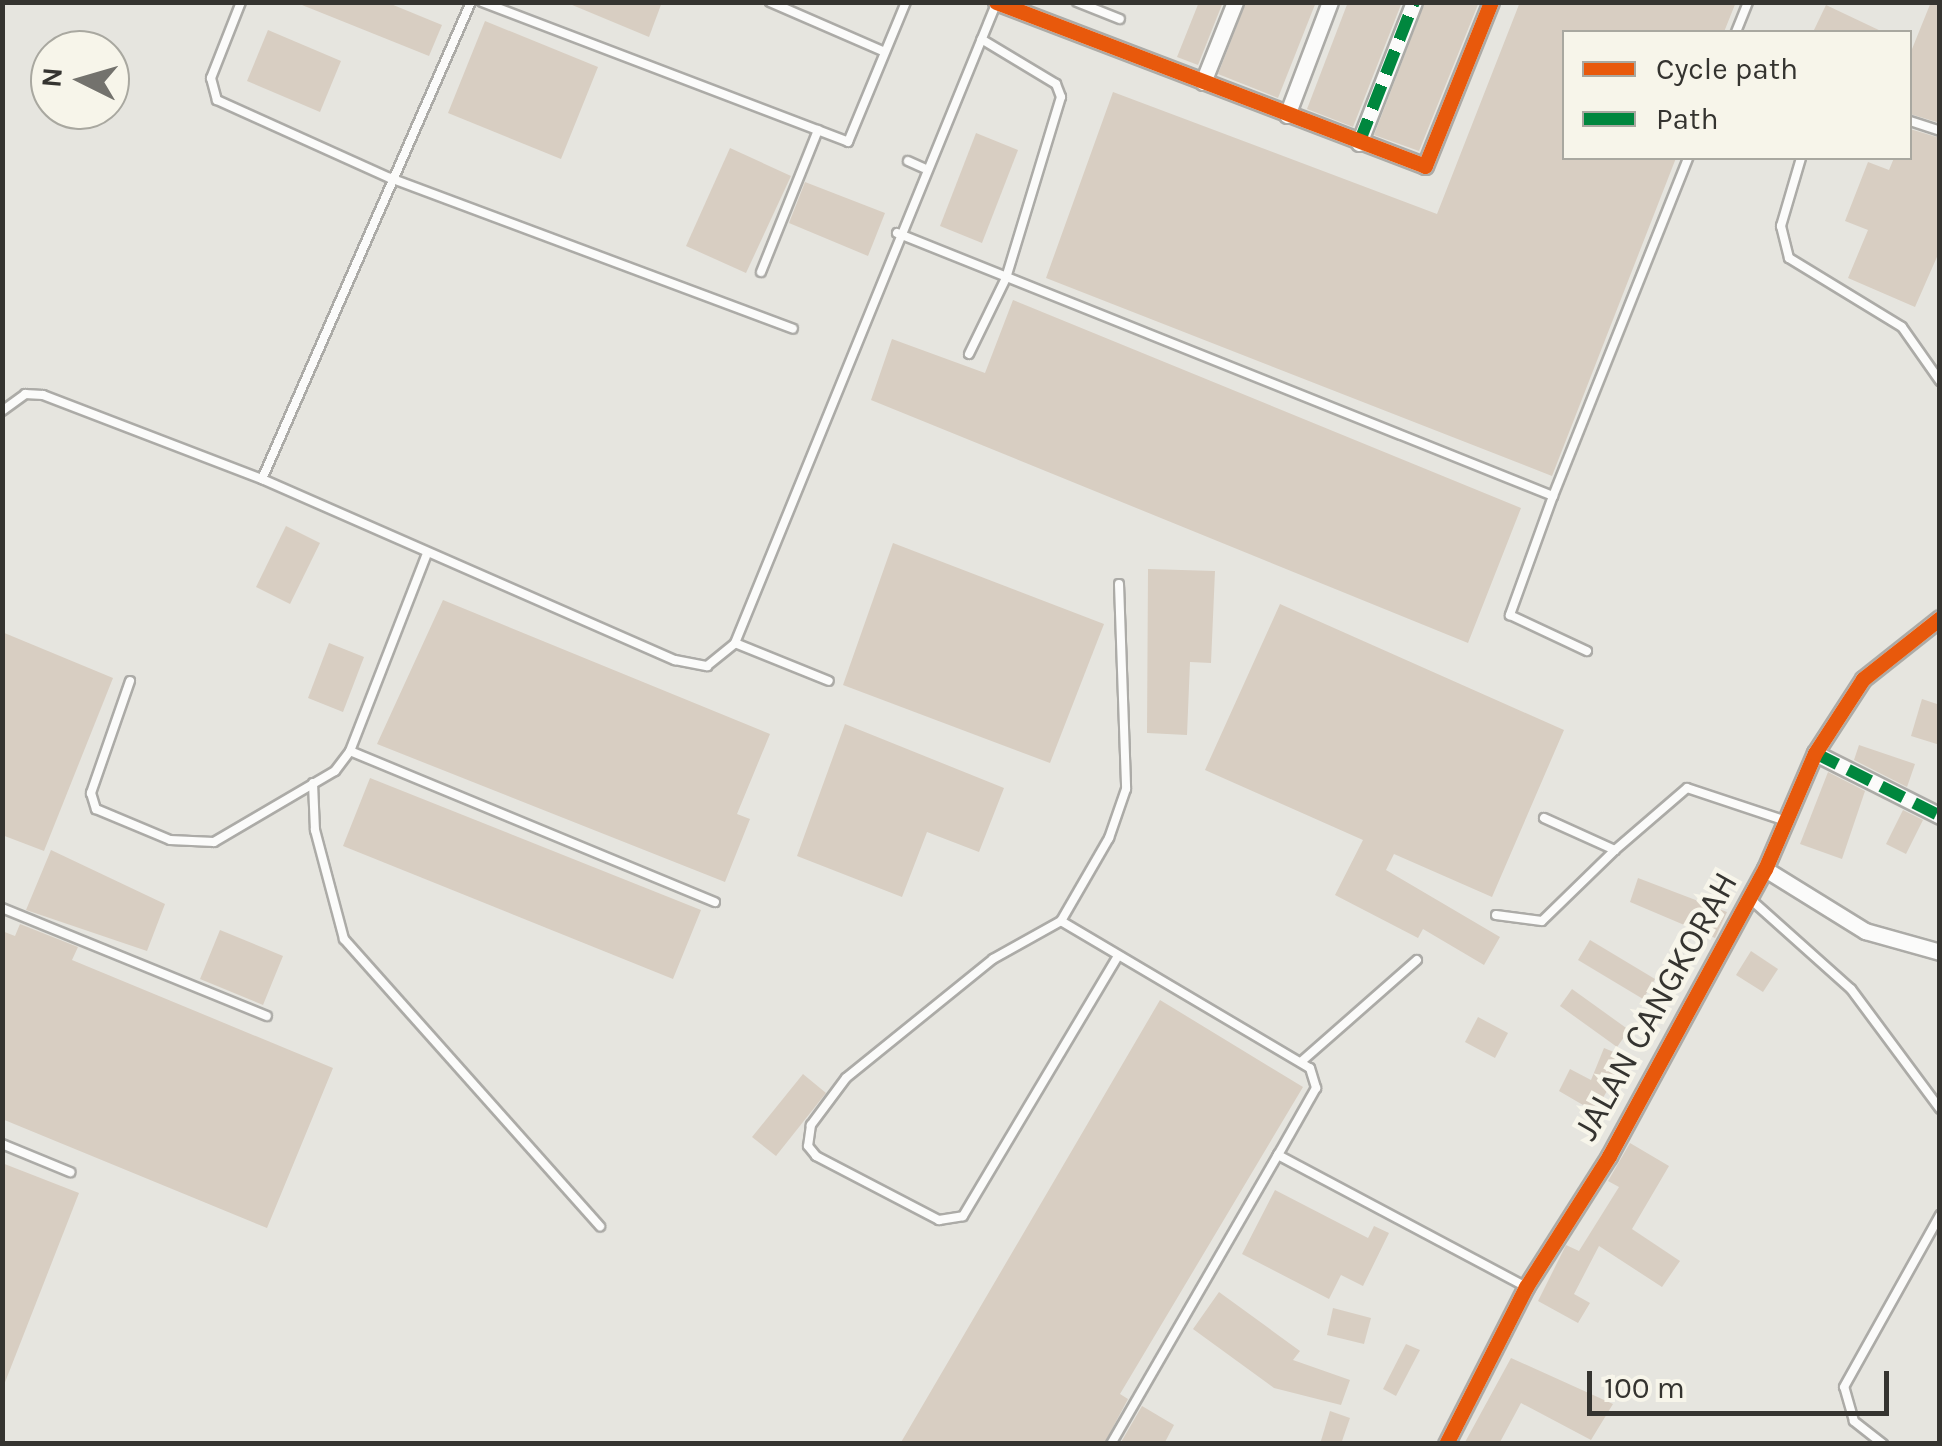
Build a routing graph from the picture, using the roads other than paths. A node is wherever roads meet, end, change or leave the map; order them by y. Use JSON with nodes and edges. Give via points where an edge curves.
{"nodes":[{"id":1,"x":241,"y":2,"type":"edge"},
{"id":2,"x":470,"y":2,"type":"edge"},
{"id":3,"x":482,"y":2,"type":"edge"},
{"id":4,"x":906,"y":2,"type":"edge"},
{"id":5,"x":1077,"y":2,"type":"edge"},
{"id":6,"x":1236,"y":2,"type":"edge"},
{"id":7,"x":1330,"y":2,"type":"edge"},
{"id":8,"x":1414,"y":2,"type":"edge"},
{"id":9,"x":1491,"y":2,"type":"edge"},
{"id":10,"x":1748,"y":2,"type":"edge"},
{"id":11,"x":767,"y":3,"type":"edge"},
{"id":12,"x":996,"y":3,"type":"edge"},
{"id":13,"x":1120,"y":19,"type":"dead end"},
{"id":14,"x":1737,"y":30,"type":"edge"},
{"id":15,"x":981,"y":38,"type":"junction"},
{"id":16,"x":885,"y":52,"type":"junction"},
{"id":17,"x":1204,"y":82,"type":"junction"},
{"id":18,"x":1286,"y":115,"type":"junction"},
{"id":19,"x":1912,"y":122,"type":"edge"},
{"id":20,"x":818,"y":130,"type":"junction"},
{"id":21,"x":1940,"y":131,"type":"edge"},
{"id":22,"x":1359,"y":143,"type":"junction"},
{"id":23,"x":1687,"y":160,"type":"edge"},
{"id":24,"x":1800,"y":160,"type":"edge"},
{"id":25,"x":908,"y":161,"type":"dead end"},
{"id":26,"x":924,"y":168,"type":"junction"},
{"id":27,"x":390,"y":178,"type":"junction"},
{"id":28,"x":897,"y":233,"type":"junction"},
{"id":29,"x":761,"y":272,"type":"dead end"},
{"id":30,"x":1006,"y":278,"type":"junction"},
{"id":31,"x":793,"y":329,"type":"dead end"},
{"id":32,"x":969,"y":354,"type":"dead end"},
{"id":33,"x":1940,"y":381,"type":"edge"},
{"id":34,"x":2,"y":410,"type":"edge"},
{"id":35,"x":262,"y":479,"type":"junction"},
{"id":36,"x":1553,"y":496,"type":"junction"},
{"id":37,"x":428,"y":553,"type":"junction"},
{"id":38,"x":1118,"y":584,"type":"dead end"},
{"id":39,"x":1940,"y":618,"type":"edge"},
{"id":40,"x":735,"y":643,"type":"junction"},
{"id":41,"x":1587,"y":652,"type":"dead end"},
{"id":42,"x":130,"y":681,"type":"dead end"},
{"id":43,"x":829,"y":681,"type":"dead end"},
{"id":44,"x":350,"y":751,"type":"junction"},
{"id":45,"x":1815,"y":753,"type":"junction"},
{"id":46,"x":312,"y":783,"type":"junction"},
{"id":47,"x":1940,"y":816,"type":"edge"},
{"id":48,"x":1544,"y":818,"type":"dead end"},
{"id":49,"x":1783,"y":820,"type":"junction"},
{"id":50,"x":1615,"y":850,"type":"junction"},
{"id":51,"x":1765,"y":869,"type":"junction"},
{"id":52,"x":1748,"y":898,"type":"junction"},
{"id":53,"x":715,"y":902,"type":"dead end"},
{"id":54,"x":2,"y":908,"type":"edge"},
{"id":55,"x":1496,"y":915,"type":"dead end"},
{"id":56,"x":1061,"y":921,"type":"junction"},
{"id":57,"x":1940,"y":952,"type":"edge"},
{"id":58,"x":1118,"y":958,"type":"junction"},
{"id":59,"x":1418,"y":960,"type":"dead end"},
{"id":60,"x":267,"y":1016,"type":"dead end"},
{"id":61,"x":1302,"y":1061,"type":"junction"},
{"id":62,"x":1940,"y":1109,"type":"edge"},
{"id":63,"x":2,"y":1144,"type":"edge"},
{"id":64,"x":1278,"y":1156,"type":"junction"},
{"id":65,"x":70,"y":1172,"type":"dead end"},
{"id":66,"x":1940,"y":1215,"type":"edge"},
{"id":67,"x":600,"y":1226,"type":"dead end"},
{"id":68,"x":1526,"y":1287,"type":"junction"},
{"id":69,"x":1111,"y":1444,"type":"edge"},
{"id":70,"x":1446,"y":1444,"type":"edge"},
{"id":71,"x":1882,"y":1444,"type":"edge"}],
"edges":[{"from":1,"to":27,"type":"lane","via":[[211,78],[216,100]]},
{"from":2,"to":27,"type":"lane"},
{"from":3,"to":20,"type":"lane"},
{"from":4,"to":16,"type":"lane"},
{"from":5,"to":13,"type":"lane"},
{"from":6,"to":17,"type":"street"},
{"from":7,"to":18,"type":"street"},
{"from":8,"to":22,"type":"street"},
{"from":9,"to":22,"type":"street","via":[[1429,166]]},
{"from":10,"to":14,"type":"lane"},
{"from":11,"to":16,"type":"lane"},
{"from":12,"to":15,"type":"lane"},
{"from":12,"to":17,"type":"street"},
{"from":15,"to":26,"type":"lane"},
{"from":15,"to":30,"type":"lane","via":[[1056,84],[1062,97]]},
{"from":16,"to":20,"type":"lane","via":[[849,141]]},
{"from":17,"to":18,"type":"street"},
{"from":18,"to":22,"type":"street"},
{"from":19,"to":21,"type":"lane"},
{"from":20,"to":29,"type":"lane"},
{"from":23,"to":36,"type":"lane"},
{"from":24,"to":33,"type":"lane","via":[[1781,226],[1789,258],[1902,327]]},
{"from":25,"to":26,"type":"lane"},
{"from":26,"to":28,"type":"lane"},
{"from":27,"to":31,"type":"lane"},
{"from":27,"to":35,"type":"lane"},
{"from":28,"to":30,"type":"lane"},
{"from":28,"to":40,"type":"lane"},
{"from":30,"to":32,"type":"lane"},
{"from":30,"to":36,"type":"lane"},
{"from":34,"to":35,"type":"lane","via":[[24,394],[42,395]]},
{"from":35,"to":37,"type":"lane"},
{"from":36,"to":41,"type":"lane","via":[[1510,615]]},
{"from":37,"to":40,"type":"lane","via":[[692,665],[707,666]]},
{"from":37,"to":44,"type":"lane"},
{"from":38,"to":56,"type":"lane","via":[[1126,789],[1109,838]]},
{"from":39,"to":45,"type":"street","name":"JALAN CANGKORAH","via":[[1863,679]]},
{"from":40,"to":43,"type":"lane"},
{"from":42,"to":46,"type":"lane","via":[[92,793],[111,818],[170,840],[214,842]]},
{"from":44,"to":46,"type":"lane"},
{"from":44,"to":53,"type":"lane"},
{"from":45,"to":47,"type":"street"},
{"from":45,"to":49,"type":"street","name":"JALAN CANGKORAH"},
{"from":46,"to":67,"type":"lane","via":[[315,830],[344,939]]},
{"from":48,"to":50,"type":"lane"},
{"from":49,"to":50,"type":"lane","via":[[1688,788]]},
{"from":49,"to":51,"type":"street","name":"JALAN CANGKORAH"},
{"from":50,"to":55,"type":"lane","via":[[1542,921]]},
{"from":51,"to":52,"type":"street","name":"JALAN CANGKORAH"},
{"from":51,"to":57,"type":"street","via":[[1865,931]]},
{"from":52,"to":62,"type":"lane","via":[[1851,989]]},
{"from":52,"to":68,"type":"street","name":"JALAN CANGKORAH","via":[[1608,1156]]},
{"from":54,"to":60,"type":"lane"},
{"from":56,"to":58,"type":"lane"},
{"from":56,"to":58,"type":"lane","via":[[994,959],[846,1078],[811,1125],[808,1146],[816,1156],[939,1220],[963,1216]]},
{"from":58,"to":61,"type":"lane"},
{"from":59,"to":61,"type":"lane"},
{"from":61,"to":64,"type":"lane","via":[[1316,1088]]},
{"from":63,"to":65,"type":"lane"},
{"from":64,"to":68,"type":"lane"},
{"from":64,"to":69,"type":"lane"},
{"from":66,"to":71,"type":"lane","via":[[1844,1387],[1854,1420]]},
{"from":68,"to":70,"type":"street","name":"JALAN CANGKORAH"}]}
